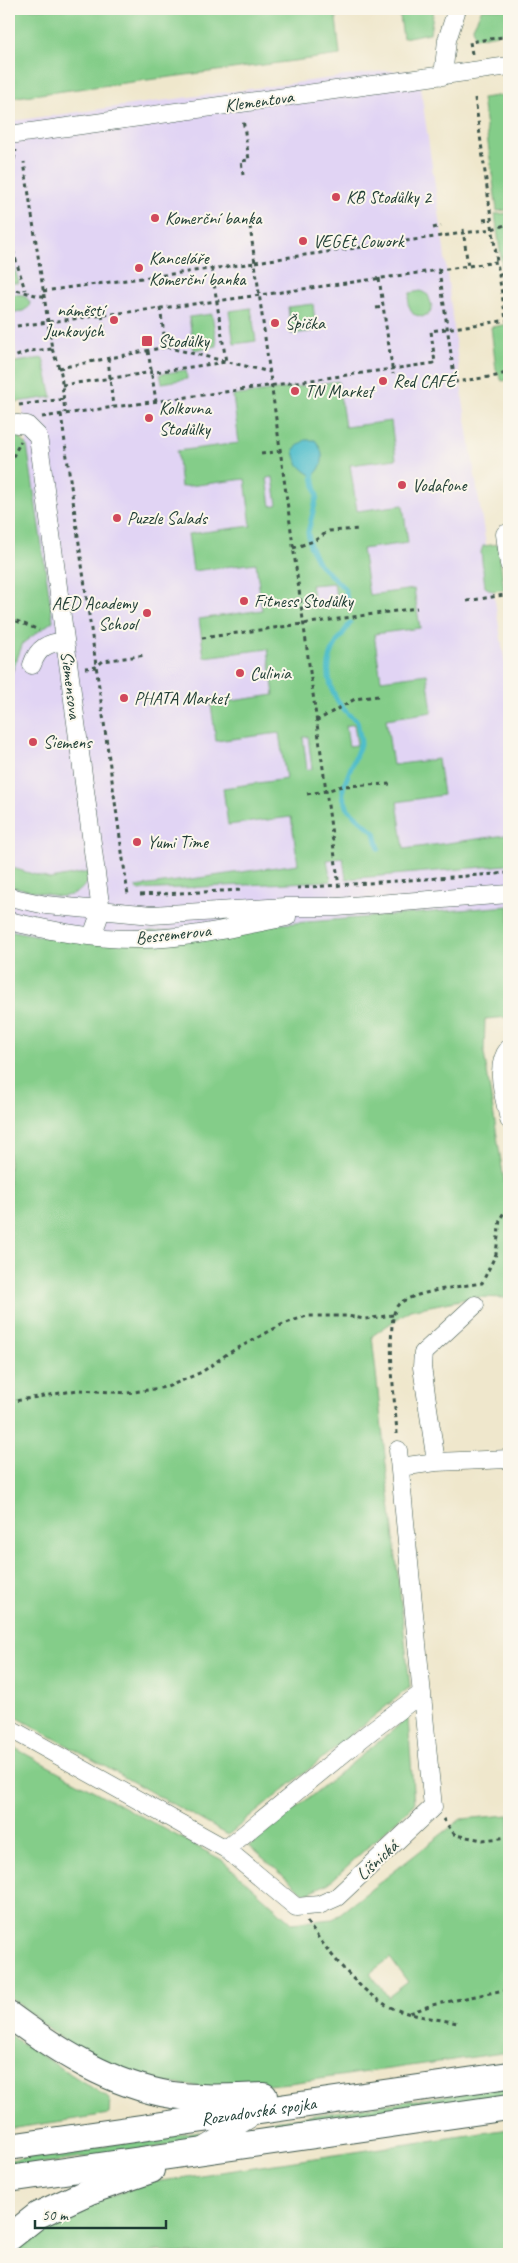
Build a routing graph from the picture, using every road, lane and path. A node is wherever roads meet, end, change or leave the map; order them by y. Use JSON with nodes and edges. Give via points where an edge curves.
{"nodes":[{"id":1,"x":457,"y":9,"type":"edge"},
{"id":2,"x":507,"y":37,"type":"edge"},
{"id":3,"x":509,"y":54,"type":"edge"},
{"id":4,"x":472,"y":62,"type":"dead end"},
{"id":5,"x":509,"y":66,"type":"edge"},
{"id":6,"x":443,"y":76,"type":"junction"},
{"id":7,"x":476,"y":98,"type":"dead end"},
{"id":8,"x":240,"y":103,"type":"junction"},
{"id":9,"x":9,"y":135,"type":"edge"},
{"id":10,"x":24,"y":162,"type":"dead end"},
{"id":11,"x":12,"y":164,"type":"dead end"},
{"id":12,"x":243,"y":175,"type":"dead end"},
{"id":13,"x":9,"y":183,"type":"edge"},
{"id":14,"x":491,"y":219,"type":"junction"},
{"id":15,"x":483,"y":220,"type":"dead end"},
{"id":16,"x":509,"y":224,"type":"edge"},
{"id":17,"x":250,"y":226,"type":"dead end"},
{"id":18,"x":441,"y":226,"type":"dead end"},
{"id":19,"x":9,"y":227,"type":"edge"},
{"id":20,"x":434,"y":228,"type":"dead end"},
{"id":21,"x":492,"y":229,"type":"junction"},
{"id":22,"x":463,"y":231,"type":"junction"},
{"id":23,"x":352,"y":241,"type":"dead end"},
{"id":24,"x":353,"y":248,"type":"junction"},
{"id":25,"x":255,"y":262,"type":"junction"},
{"id":26,"x":497,"y":262,"type":"junction"},
{"id":27,"x":468,"y":267,"type":"junction"},
{"id":28,"x":212,"y":270,"type":"junction"},
{"id":29,"x":439,"y":270,"type":"junction"},
{"id":30,"x":499,"y":274,"type":"junction"},
{"id":31,"x":509,"y":274,"type":"edge"},
{"id":32,"x":379,"y":278,"type":"junction"},
{"id":33,"x":9,"y":289,"type":"edge"},
{"id":34,"x":25,"y":290,"type":"junction"},
{"id":35,"x":43,"y":294,"type":"junction"},
{"id":36,"x":259,"y":295,"type":"junction"},
{"id":37,"x":218,"y":301,"type":"junction"},
{"id":38,"x":384,"y":307,"type":"junction"},
{"id":39,"x":160,"y":308,"type":"junction"},
{"id":40,"x":376,"y":308,"type":"dead end"},
{"id":41,"x":102,"y":315,"type":"junction"},
{"id":42,"x":507,"y":320,"type":"edge"},
{"id":43,"x":48,"y":322,"type":"junction"},
{"id":44,"x":9,"y":327,"type":"edge"},
{"id":45,"x":448,"y":328,"type":"junction"},
{"id":46,"x":105,"y":333,"type":"dead end"},
{"id":47,"x":166,"y":347,"type":"junction"},
{"id":48,"x":52,"y":349,"type":"junction"},
{"id":49,"x":148,"y":351,"type":"junction"},
{"id":50,"x":108,"y":358,"type":"junction"},
{"id":51,"x":9,"y":359,"type":"edge"},
{"id":52,"x":226,"y":362,"type":"junction"},
{"id":53,"x":59,"y":368,"type":"junction"},
{"id":54,"x":393,"y":371,"type":"junction"},
{"id":55,"x":151,"y":372,"type":"junction"},
{"id":56,"x":270,"y":372,"type":"junction"},
{"id":57,"x":509,"y":372,"type":"edge"},
{"id":58,"x":110,"y":378,"type":"junction"},
{"id":59,"x":62,"y":385,"type":"junction"},
{"id":60,"x":272,"y":386,"type":"junction"},
{"id":61,"x":64,"y":399,"type":"junction"},
{"id":62,"x":156,"y":401,"type":"junction"},
{"id":63,"x":18,"y":406,"type":"dead end"},
{"id":64,"x":113,"y":407,"type":"junction"},
{"id":65,"x":65,"y":414,"type":"junction"},
{"id":66,"x":9,"y":423,"type":"edge"},
{"id":67,"x":27,"y":425,"type":"junction"},
{"id":68,"x":280,"y":451,"type":"junction"},
{"id":69,"x":261,"y":454,"type":"dead end"},
{"id":70,"x":9,"y":464,"type":"edge"},
{"id":71,"x":360,"y":528,"type":"dead end"},
{"id":72,"x":505,"y":534,"type":"dead end"},
{"id":73,"x":293,"y":548,"type":"junction"},
{"id":74,"x":509,"y":564,"type":"edge"},
{"id":75,"x":504,"y":595,"type":"dead end"},
{"id":76,"x":467,"y":600,"type":"dead end"},
{"id":77,"x":417,"y":608,"type":"dead end"},
{"id":78,"x":303,"y":624,"type":"junction"},
{"id":79,"x":202,"y":638,"type":"dead end"},
{"id":80,"x":65,"y":641,"type":"junction"},
{"id":81,"x":146,"y":655,"type":"dead end"},
{"id":82,"x":32,"y":665,"type":"dead end"},
{"id":83,"x":96,"y":667,"type":"junction"},
{"id":84,"x":78,"y":669,"type":"dead end"},
{"id":85,"x":378,"y":696,"type":"dead end"},
{"id":86,"x":316,"y":721,"type":"junction"},
{"id":87,"x":390,"y":784,"type":"dead end"},
{"id":88,"x":326,"y":791,"type":"junction"},
{"id":89,"x":307,"y":794,"type":"dead end"},
{"id":90,"x":336,"y":869,"type":"dead end"},
{"id":91,"x":509,"y":873,"type":"edge"},
{"id":92,"x":291,"y":888,"type":"dead end"},
{"id":93,"x":252,"y":890,"type":"dead end"},
{"id":94,"x":509,"y":894,"type":"edge"},
{"id":95,"x":9,"y":897,"type":"edge"},
{"id":96,"x":337,"y":907,"type":"junction"},
{"id":97,"x":101,"y":911,"type":"junction"},
{"id":98,"x":9,"y":921,"type":"edge"},
{"id":99,"x":92,"y":936,"type":"junction"},
{"id":100,"x":509,"y":1048,"type":"edge"},
{"id":101,"x":509,"y":1120,"type":"edge"},
{"id":102,"x":509,"y":1204,"type":"edge"},
{"id":103,"x":482,"y":1283,"type":"dead end"},
{"id":104,"x":475,"y":1305,"type":"dead end"},
{"id":105,"x":393,"y":1315,"type":"dead end"},
{"id":106,"x":9,"y":1402,"type":"edge"},
{"id":107,"x":509,"y":1458,"type":"edge"},
{"id":108,"x":436,"y":1462,"type":"junction"},
{"id":109,"x":422,"y":1693,"type":"junction"},
{"id":110,"x":9,"y":1728,"type":"edge"},
{"id":111,"x":434,"y":1807,"type":"junction"},
{"id":112,"x":509,"y":1837,"type":"edge"},
{"id":113,"x":226,"y":1848,"type":"junction"},
{"id":114,"x":296,"y":1907,"type":"junction"},
{"id":115,"x":509,"y":1989,"type":"edge"},
{"id":116,"x":409,"y":2014,"type":"junction"},
{"id":117,"x":9,"y":2015,"type":"edge"},
{"id":118,"x":456,"y":2023,"type":"dead end"},
{"id":119,"x":509,"y":2075,"type":"edge"},
{"id":120,"x":384,"y":2092,"type":"junction"},
{"id":121,"x":509,"y":2107,"type":"edge"},
{"id":122,"x":264,"y":2110,"type":"junction"},
{"id":123,"x":191,"y":2121,"type":"junction"},
{"id":124,"x":213,"y":2144,"type":"junction"},
{"id":125,"x":9,"y":2148,"type":"edge"},
{"id":126,"x":9,"y":2179,"type":"edge"},
{"id":127,"x":9,"y":2238,"type":"edge"}],
"edges":[{"from":1,"to":6,"type":"street","via":[[447,40]]},
{"from":2,"to":3,"type":"path"},
{"from":2,"to":4,"type":"path","via":[[470,42]]},
{"from":5,"to":6,"type":"street","name":"Klementova"},
{"from":6,"to":8,"type":"street","name":"Klementova"},
{"from":7,"to":14,"type":"path"},
{"from":8,"to":9,"type":"street","name":"Klementova"},
{"from":8,"to":12,"type":"path","via":[[249,160],[241,161]]},
{"from":10,"to":35,"type":"path"},
{"from":11,"to":13,"type":"path"},
{"from":14,"to":15,"type":"path"},
{"from":14,"to":21,"type":"path"},
{"from":16,"to":21,"type":"path"},
{"from":17,"to":25,"type":"path"},
{"from":18,"to":20,"type":"path"},
{"from":19,"to":34,"type":"path"},
{"from":21,"to":22,"type":"path"},
{"from":21,"to":26,"type":"path"},
{"from":22,"to":24,"type":"path"},
{"from":22,"to":27,"type":"path"},
{"from":23,"to":24,"type":"path"},
{"from":24,"to":25,"type":"path"},
{"from":25,"to":28,"type":"path"},
{"from":25,"to":36,"type":"path"},
{"from":26,"to":27,"type":"path"},
{"from":26,"to":30,"type":"path"},
{"from":27,"to":29,"type":"path"},
{"from":28,"to":35,"type":"path"},
{"from":28,"to":37,"type":"path"},
{"from":29,"to":32,"type":"path"},
{"from":29,"to":45,"type":"path"},
{"from":30,"to":31,"type":"path"},
{"from":30,"to":42,"type":"path"},
{"from":32,"to":36,"type":"path"},
{"from":32,"to":38,"type":"path"},
{"from":33,"to":34,"type":"path"},
{"from":34,"to":35,"type":"path","via":[[35,295]]},
{"from":35,"to":43,"type":"path"},
{"from":36,"to":37,"type":"path"},
{"from":36,"to":56,"type":"path"},
{"from":37,"to":39,"type":"path"},
{"from":37,"to":52,"type":"path"},
{"from":38,"to":40,"type":"path"},
{"from":38,"to":54,"type":"path"},
{"from":39,"to":41,"type":"path"},
{"from":39,"to":47,"type":"path"},
{"from":41,"to":43,"type":"path"},
{"from":41,"to":46,"type":"path"},
{"from":42,"to":45,"type":"path"},
{"from":43,"to":44,"type":"path"},
{"from":43,"to":48,"type":"path"},
{"from":45,"to":54,"type":"path","via":[[431,331],[435,363]]},
{"from":45,"to":57,"type":"path","via":[[455,382]]},
{"from":47,"to":49,"type":"path"},
{"from":47,"to":52,"type":"path"},
{"from":48,"to":51,"type":"path","via":[[30,351]]},
{"from":48,"to":53,"type":"path"},
{"from":49,"to":50,"type":"path"},
{"from":49,"to":55,"type":"path"},
{"from":50,"to":53,"type":"path"},
{"from":50,"to":58,"type":"path"},
{"from":52,"to":55,"type":"path"},
{"from":52,"to":56,"type":"path"},
{"from":53,"to":59,"type":"path"},
{"from":54,"to":60,"type":"path"},
{"from":55,"to":58,"type":"path"},
{"from":55,"to":62,"type":"path"},
{"from":56,"to":60,"type":"path"},
{"from":58,"to":59,"type":"path"},
{"from":58,"to":64,"type":"path"},
{"from":59,"to":61,"type":"path"},
{"from":60,"to":62,"type":"path"},
{"from":60,"to":68,"type":"path"},
{"from":61,"to":63,"type":"path"},
{"from":61,"to":65,"type":"path"},
{"from":62,"to":64,"type":"path"},
{"from":64,"to":65,"type":"path"},
{"from":65,"to":83,"type":"path","via":[[61,414]]},
{"from":66,"to":67,"type":"street"},
{"from":67,"to":70,"type":"path"},
{"from":67,"to":80,"type":"street","name":"Siemensova","via":[[38,436]]},
{"from":68,"to":69,"type":"path"},
{"from":68,"to":73,"type":"path"},
{"from":71,"to":73,"type":"path","via":[[329,532]]},
{"from":72,"to":74,"type":"street"},
{"from":73,"to":78,"type":"path"},
{"from":75,"to":76,"type":"path"},
{"from":77,"to":78,"type":"path"},
{"from":78,"to":79,"type":"path"},
{"from":78,"to":86,"type":"path"},
{"from":80,"to":82,"type":"street","via":[[48,643],[36,654]]},
{"from":80,"to":97,"type":"street","name":"Siemensova"},
{"from":81,"to":83,"type":"path","via":[[103,660]]},
{"from":83,"to":84,"type":"path"},
{"from":83,"to":93,"type":"path","via":[[127,895]]},
{"from":85,"to":86,"type":"path","via":[[359,697]]},
{"from":86,"to":88,"type":"path"},
{"from":87,"to":88,"type":"path","via":[[342,786]]},
{"from":88,"to":89,"type":"path"},
{"from":88,"to":90,"type":"path"},
{"from":91,"to":92,"type":"path"},
{"from":94,"to":96,"type":"street","name":"Bessemerova"},
{"from":95,"to":97,"type":"street","name":"Bessemerova"},
{"from":96,"to":97,"type":"street","name":"Bessemerova","via":[[152,915]]},
{"from":96,"to":99,"type":"street","name":"Bessemerova","via":[[180,936],[140,939]]},
{"from":97,"to":99,"type":"street","name":"Siemensova"},
{"from":98,"to":99,"type":"street","name":"Bessemerova"},
{"from":100,"to":101,"type":"street","via":[[501,1063]]},
{"from":102,"to":103,"type":"path","via":[[500,1219],[496,1254]]},
{"from":104,"to":108,"type":"street","via":[[423,1353],[422,1367]]},
{"from":105,"to":106,"type":"path","via":[[365,1319],[307,1316],[283,1324],[227,1354],[202,1372],[167,1387],[127,1393],[78,1390]]},
{"from":107,"to":108,"type":"street"},
{"from":108,"to":109,"type":"street","via":[[399,1458]]},
{"from":109,"to":111,"type":"street"},
{"from":109,"to":113,"type":"street"},
{"from":110,"to":113,"type":"street"},
{"from":111,"to":112,"type":"path","via":[[455,1835],[483,1840]]},
{"from":111,"to":114,"type":"street","name":"Líšnická","via":[[337,1897],[319,1905]]},
{"from":113,"to":114,"type":"street"},
{"from":114,"to":116,"type":"path","via":[[359,1984],[386,2005]]},
{"from":115,"to":116,"type":"path","via":[[432,2005]]},
{"from":116,"to":118,"type":"path"},
{"from":117,"to":120,"type":"highway","via":[[89,2067],[130,2083],[172,2094],[216,2097]]},
{"from":119,"to":120,"type":"highway","name":"Rozvadovská spojka"},
{"from":120,"to":122,"type":"highway","name":"Rozvadovská spojka"},
{"from":121,"to":124,"type":"highway","name":"Rozvadovská spojka","via":[[267,2141]]},
{"from":122,"to":123,"type":"highway","name":"Rozvadovská spojka"},
{"from":122,"to":124,"type":"street"},
{"from":123,"to":124,"type":"street"},
{"from":123,"to":125,"type":"highway","name":"Rozvadovská spojka"},
{"from":124,"to":126,"type":"highway","name":"Rozvadovská spojka"},
{"from":124,"to":127,"type":"highway","via":[[90,2191],[38,2215]]}]}
